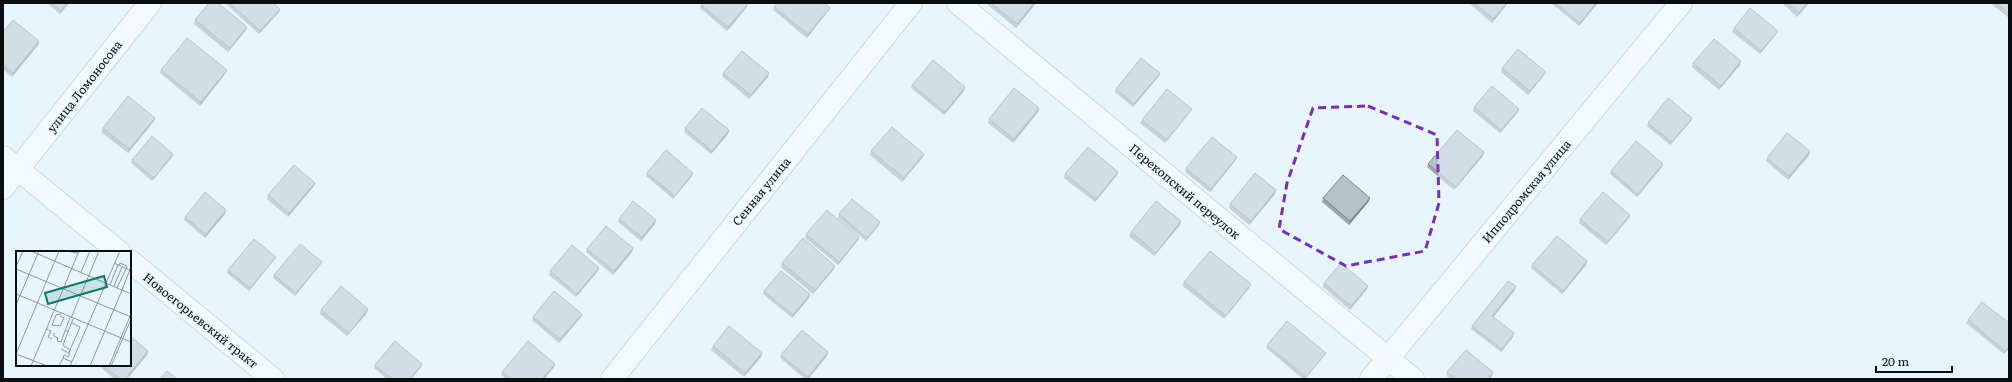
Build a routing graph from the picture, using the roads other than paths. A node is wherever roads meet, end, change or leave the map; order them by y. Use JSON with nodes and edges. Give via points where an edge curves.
{"nodes":[{"id":1,"x":150,"y":3,"type":"edge"},
{"id":2,"x":911,"y":3,"type":"edge"},
{"id":3,"x":958,"y":3,"type":"edge"},
{"id":4,"x":1682,"y":3,"type":"edge"},
{"id":5,"x":11,"y":163,"type":"edge"},
{"id":6,"x":3,"y":188,"type":"edge"},
{"id":7,"x":118,"y":251,"type":"edge"},
{"id":8,"x":131,"y":262,"type":"edge"},
{"id":9,"x":1388,"y":358,"type":"junction"},
{"id":10,"x":273,"y":379,"type":"edge"},
{"id":11,"x":612,"y":379,"type":"edge"},
{"id":12,"x":1371,"y":379,"type":"edge"},
{"id":13,"x":1413,"y":379,"type":"edge"}],
"edges":[{"from":1,"to":5,"type":"street","name":"улица Ломоносова"},
{"from":2,"to":11,"type":"street","name":"Сенная улица"},
{"from":3,"to":9,"type":"street","name":"Перекопский переулок"},
{"from":4,"to":9,"type":"street","name":"Ипподромская улица"},
{"from":5,"to":6,"type":"street","name":"улица Ломоносова"},
{"from":5,"to":7,"type":"street"},
{"from":8,"to":10,"type":"street","name":"Новоегорьевский тракт"},
{"from":9,"to":12,"type":"street","name":"Ипподромская улица"},
{"from":9,"to":13,"type":"street","name":"Перекопский переулок"}]}
